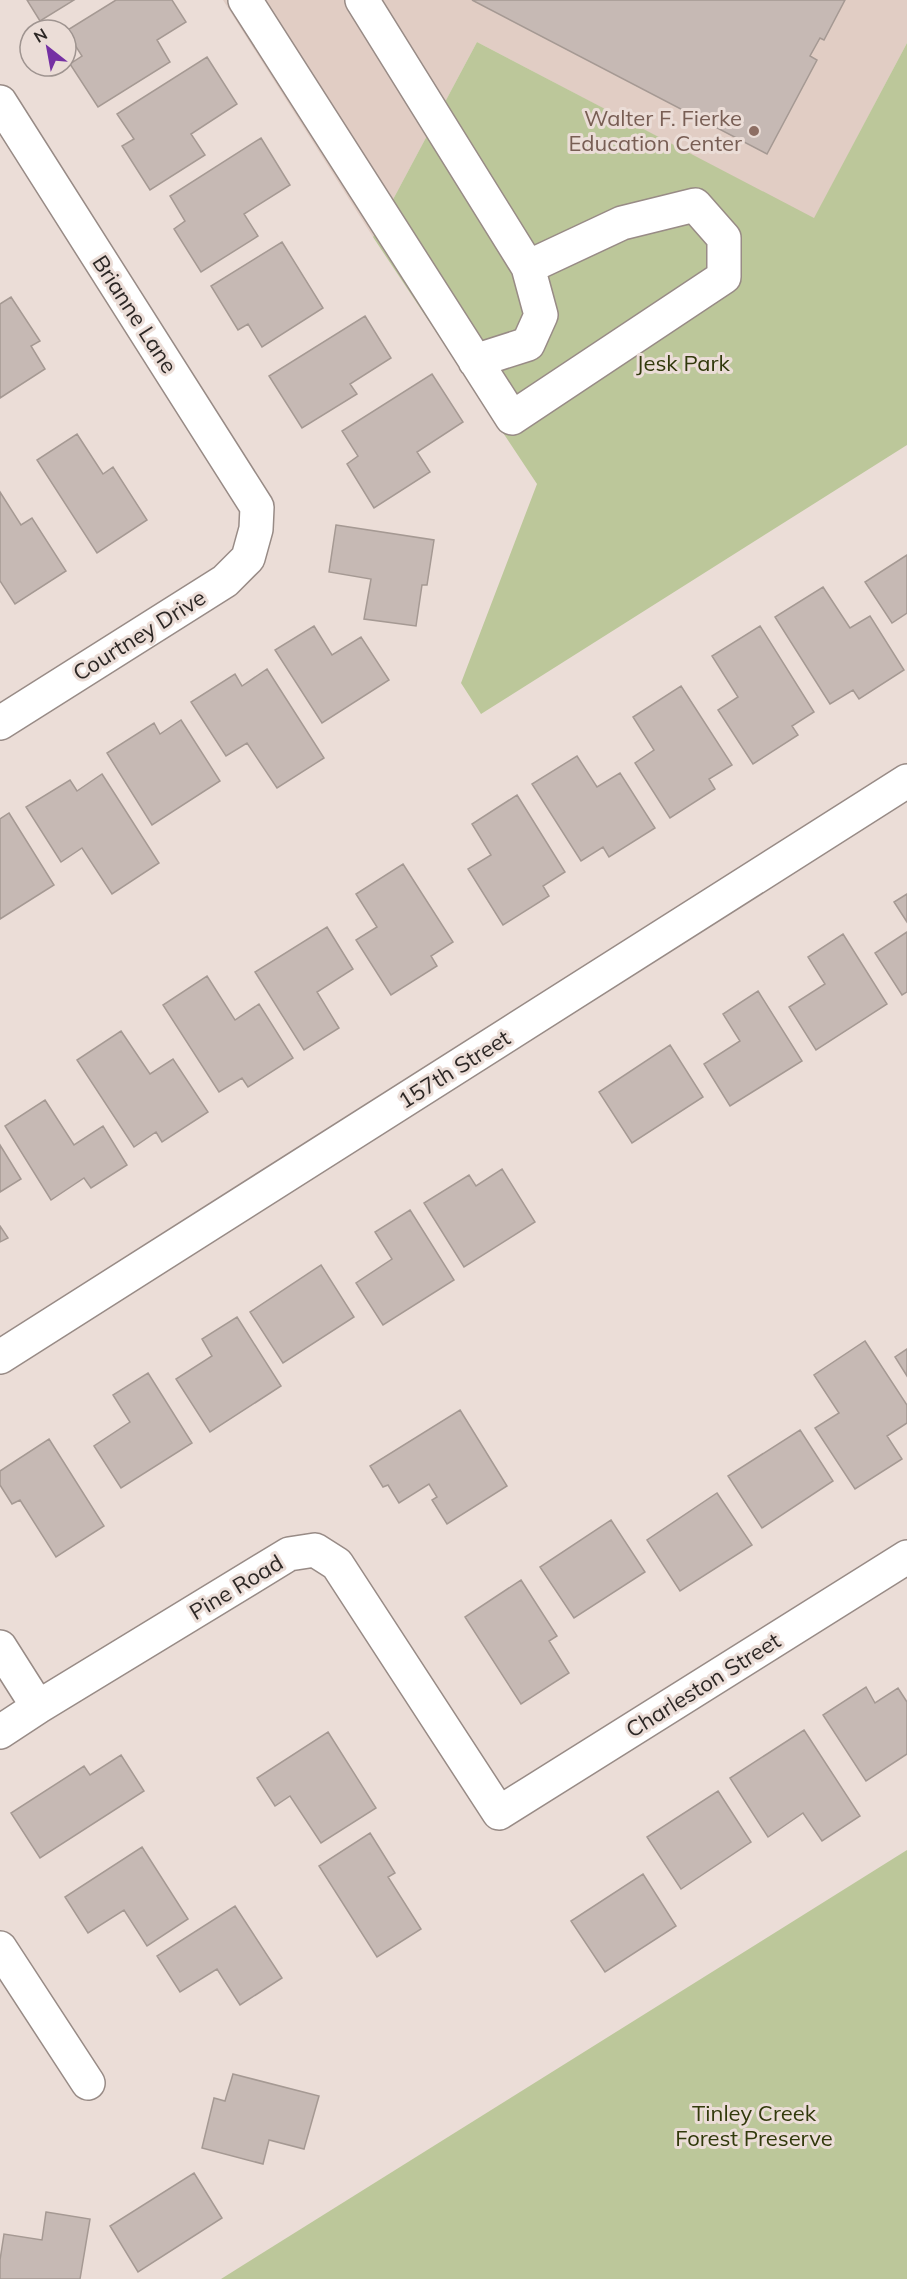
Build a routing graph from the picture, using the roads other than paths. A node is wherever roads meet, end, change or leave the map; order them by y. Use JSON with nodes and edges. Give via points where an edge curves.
{"nodes":[{"id":1,"x":245,"y":0,"type":"edge"},
{"id":2,"x":362,"y":0,"type":"edge"},
{"id":3,"x":0,"y":102,"type":"edge"},
{"id":4,"x":528,"y":267,"type":"junction"},
{"id":5,"x":475,"y":361,"type":"junction"},
{"id":6,"x":256,"y":529,"type":"joint"},
{"id":7,"x":0,"y":723,"type":"edge"},
{"id":8,"x":907,"y":781,"type":"edge"},
{"id":9,"x":0,"y":1357,"type":"edge"},
{"id":10,"x":907,"y":1557,"type":"edge"},
{"id":11,"x":0,"y":1647,"type":"edge"},
{"id":12,"x":38,"y":1707,"type":"junction"},
{"id":13,"x":0,"y":1732,"type":"edge"},
{"id":14,"x":499,"y":1813,"type":"joint"},
{"id":15,"x":0,"y":1948,"type":"edge"},
{"id":16,"x":88,"y":2083,"type":"dead end"}],
"edges":[{"from":1,"to":5,"type":"street"},
{"from":2,"to":4,"type":"street"},
{"from":3,"to":6,"type":"street","name":"Brianne Lane","via":[[247,489],[257,507]]},
{"from":4,"to":5,"type":"street","via":[[541,315],[528,344]]},
{"from":4,"to":5,"type":"street","via":[[622,224],[695,205],[724,238],[724,278],[512,418]]},
{"from":6,"to":7,"type":"street","name":"Courtney Drive","via":[[248,558],[225,581]]},
{"from":8,"to":9,"type":"street","name":"157th Street"},
{"from":10,"to":14,"type":"street","name":"Charleston Street"},
{"from":11,"to":12,"type":"street"},
{"from":12,"to":13,"type":"street","name":"Pine Road"},
{"from":12,"to":14,"type":"street","name":"Pine Road","via":[[289,1554],[315,1550],[337,1564]]},
{"from":15,"to":16,"type":"street"}]}
